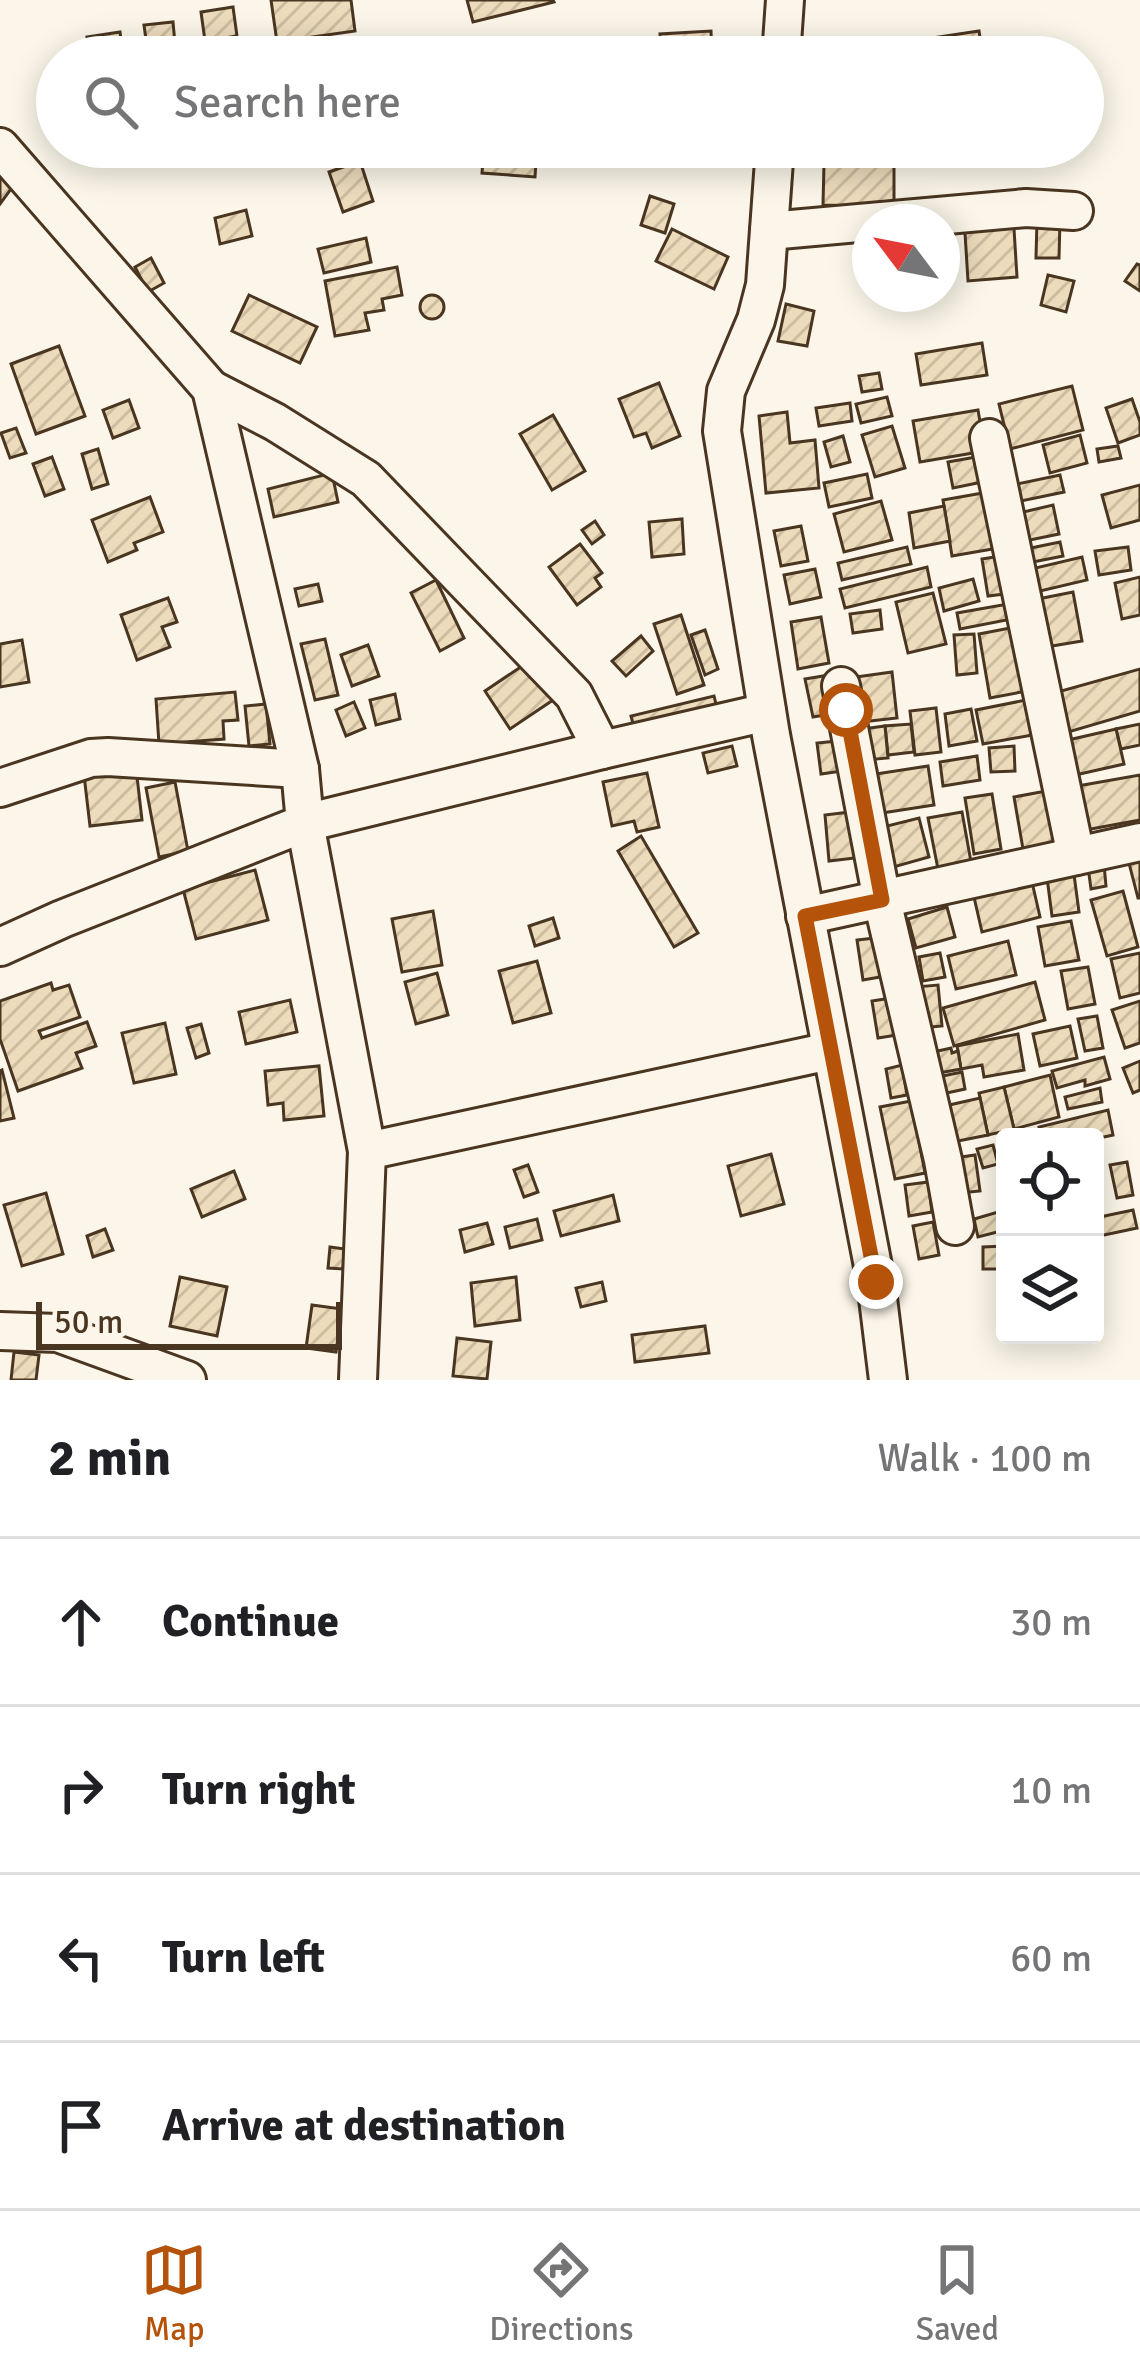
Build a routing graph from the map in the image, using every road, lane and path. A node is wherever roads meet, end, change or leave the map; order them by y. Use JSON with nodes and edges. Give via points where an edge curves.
{"nodes":[{"id":1,"x":785,"y":0,"type":"edge"},
{"id":2,"x":782,"y":36,"type":"edge"},
{"id":3,"x":0,"y":147,"type":"edge"},
{"id":4,"x":774,"y":168,"type":"edge"},
{"id":5,"x":1074,"y":211,"type":"dead end"},
{"id":6,"x":769,"y":231,"type":"junction"},
{"id":7,"x":211,"y":388,"type":"junction"},
{"id":8,"x":988,"y":438,"type":"dead end"},
{"id":9,"x":841,"y":686,"type":"dead end"},
{"id":10,"x":767,"y":712,"type":"junction"},
{"id":11,"x":602,"y":750,"type":"junction"},
{"id":12,"x":300,"y":770,"type":"junction"},
{"id":13,"x":0,"y":788,"type":"edge"},
{"id":14,"x":305,"y":823,"type":"junction"},
{"id":15,"x":1140,"y":842,"type":"edge"},
{"id":16,"x":1076,"y":856,"type":"junction"},
{"id":17,"x":882,"y":900,"type":"junction"},
{"id":18,"x":805,"y":916,"type":"junction"},
{"id":19,"x":0,"y":946,"type":"edge"},
{"id":20,"x":830,"y":1051,"type":"junction"},
{"id":21,"x":367,"y":1151,"type":"junction"},
{"id":22,"x":955,"y":1226,"type":"dead end"},
{"id":23,"x":0,"y":1331,"type":"edge"},
{"id":24,"x":187,"y":1380,"type":"edge"},
{"id":25,"x":358,"y":1380,"type":"edge"},
{"id":26,"x":888,"y":1380,"type":"edge"}],
"edges":[{"from":1,"to":2,"type":"street"},
{"from":3,"to":7,"type":"street"},
{"from":4,"to":6,"type":"street"},
{"from":5,"to":6,"type":"street","via":[[1026,208]]},
{"from":6,"to":10,"type":"street","via":[[762,303],[726,391],[722,431]]},
{"from":7,"to":11,"type":"street","via":[[367,479],[574,695]]},
{"from":7,"to":12,"type":"street"},
{"from":8,"to":16,"type":"street"},
{"from":9,"to":17,"type":"street"},
{"from":10,"to":11,"type":"street"},
{"from":10,"to":18,"type":"street"},
{"from":11,"to":14,"type":"street"},
{"from":12,"to":13,"type":"street","via":[[107,757]]},
{"from":12,"to":14,"type":"street"},
{"from":14,"to":19,"type":"street"},
{"from":14,"to":21,"type":"street"},
{"from":15,"to":16,"type":"street"},
{"from":16,"to":17,"type":"street"},
{"from":17,"to":18,"type":"street"},
{"from":17,"to":22,"type":"street"},
{"from":18,"to":20,"type":"street"},
{"from":20,"to":21,"type":"street"},
{"from":20,"to":26,"type":"street"},
{"from":21,"to":25,"type":"street"},
{"from":23,"to":24,"type":"street","via":[[58,1333]]}]}
